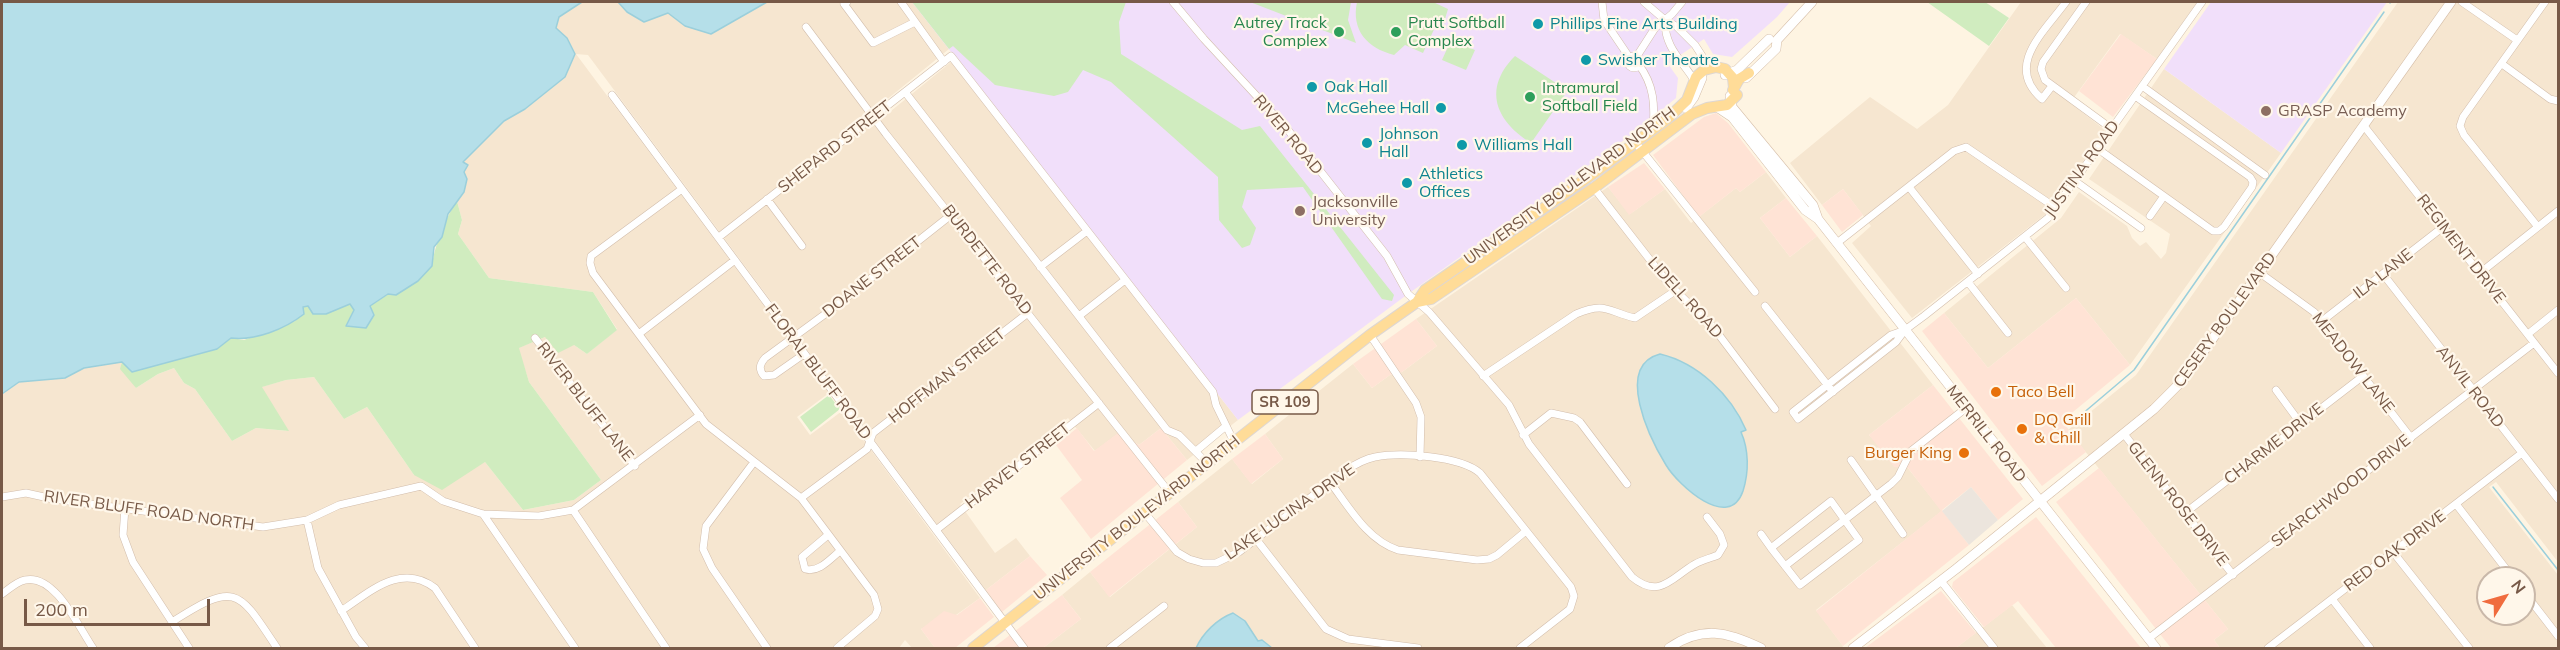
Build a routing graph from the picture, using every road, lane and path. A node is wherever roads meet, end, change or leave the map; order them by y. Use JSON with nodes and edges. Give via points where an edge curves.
{"nodes":[{"id":1,"x":847,"y":2,"type":"edge"},
{"id":2,"x":901,"y":2,"type":"edge"},
{"id":3,"x":1173,"y":2,"type":"edge"},
{"id":4,"x":1602,"y":2,"type":"edge"},
{"id":5,"x":1644,"y":2,"type":"edge"},
{"id":6,"x":1682,"y":2,"type":"edge"},
{"id":7,"x":1812,"y":2,"type":"edge"},
{"id":8,"x":2066,"y":2,"type":"edge"},
{"id":9,"x":2086,"y":2,"type":"edge"},
{"id":10,"x":2202,"y":2,"type":"edge"},
{"id":11,"x":2451,"y":2,"type":"edge"},
{"id":12,"x":2462,"y":2,"type":"edge"},
{"id":13,"x":2545,"y":2,"type":"edge"},
{"id":14,"x":1665,"y":20,"type":"junction"},
{"id":15,"x":915,"y":22,"type":"junction"},
{"id":16,"x":806,"y":27,"type":"dead end"},
{"id":17,"x":1773,"y":40,"type":"junction"},
{"id":18,"x":2517,"y":40,"type":"junction"},
{"id":19,"x":1633,"y":57,"type":"junction"},
{"id":20,"x":944,"y":62,"type":"junction"},
{"id":21,"x":2502,"y":64,"type":"junction"},
{"id":22,"x":1639,"y":65,"type":"junction"},
{"id":23,"x":1722,"y":70,"type":"junction"},
{"id":24,"x":1749,"y":73,"type":"joint"},
{"id":25,"x":1697,"y":85,"type":"junction"},
{"id":26,"x":2052,"y":86,"type":"junction"},
{"id":27,"x":2142,"y":86,"type":"junction"},
{"id":28,"x":905,"y":92,"type":"junction"},
{"id":29,"x":612,"y":95,"type":"dead end"},
{"id":30,"x":1733,"y":95,"type":"junction"},
{"id":31,"x":2135,"y":96,"type":"junction"},
{"id":32,"x":2559,"y":101,"type":"edge"},
{"id":33,"x":1710,"y":106,"type":"junction"},
{"id":34,"x":874,"y":116,"type":"junction"},
{"id":35,"x":2364,"y":126,"type":"junction"},
{"id":36,"x":1653,"y":129,"type":"junction"},
{"id":37,"x":2112,"y":129,"type":"junction"},
{"id":38,"x":1635,"y":142,"type":"junction"},
{"id":39,"x":2098,"y":149,"type":"junction"},
{"id":40,"x":1643,"y":152,"type":"junction"},
{"id":41,"x":2265,"y":175,"type":"dead end"},
{"id":42,"x":2075,"y":182,"type":"junction"},
{"id":43,"x":1909,"y":187,"type":"junction"},
{"id":44,"x":1594,"y":188,"type":"junction"},
{"id":45,"x":682,"y":189,"type":"junction"},
{"id":46,"x":2164,"y":196,"type":"junction"},
{"id":47,"x":767,"y":199,"type":"junction"},
{"id":48,"x":2056,"y":208,"type":"junction"},
{"id":49,"x":2559,"y":212,"type":"edge"},
{"id":50,"x":951,"y":215,"type":"junction"},
{"id":51,"x":2150,"y":216,"type":"dead end"},
{"id":52,"x":1818,"y":219,"type":"junction"},
{"id":53,"x":2443,"y":227,"type":"junction"},
{"id":54,"x":2141,"y":228,"type":"dead end"},
{"id":55,"x":2538,"y":228,"type":"junction"},
{"id":56,"x":1087,"y":231,"type":"junction"},
{"id":57,"x":1507,"y":234,"type":"junction"},
{"id":58,"x":719,"y":237,"type":"junction"},
{"id":59,"x":2025,"y":237,"type":"junction"},
{"id":60,"x":1513,"y":243,"type":"junction"},
{"id":61,"x":1837,"y":243,"type":"junction"},
{"id":62,"x":802,"y":246,"type":"dead end"},
{"id":63,"x":735,"y":260,"type":"junction"},
{"id":64,"x":1040,"y":267,"type":"junction"},
{"id":65,"x":2260,"y":273,"type":"junction"},
{"id":66,"x":2480,"y":273,"type":"junction"},
{"id":67,"x":1978,"y":274,"type":"junction"},
{"id":68,"x":2383,"y":274,"type":"junction"},
{"id":69,"x":1125,"y":280,"type":"junction"},
{"id":70,"x":1968,"y":282,"type":"junction"},
{"id":71,"x":2066,"y":288,"type":"dead end"},
{"id":72,"x":1675,"y":291,"type":"junction"},
{"id":73,"x":1755,"y":292,"type":"dead end"},
{"id":74,"x":1417,"y":302,"type":"junction"},
{"id":75,"x":1765,"y":306,"type":"dead end"},
{"id":76,"x":2559,"y":310,"type":"edge"},
{"id":77,"x":1028,"y":313,"type":"junction"},
{"id":78,"x":1079,"y":316,"type":"junction"},
{"id":79,"x":2322,"y":321,"type":"junction"},
{"id":80,"x":1905,"y":330,"type":"junction"},
{"id":81,"x":640,"y":333,"type":"junction"},
{"id":82,"x":2008,"y":333,"type":"dead end"},
{"id":83,"x":2528,"y":334,"type":"junction"},
{"id":84,"x":1370,"y":335,"type":"junction"},
{"id":85,"x":535,"y":338,"type":"dead end"},
{"id":86,"x":793,"y":338,"type":"junction"},
{"id":87,"x":2534,"y":343,"type":"junction"},
{"id":88,"x":804,"y":354,"type":"junction"},
{"id":89,"x":2559,"y":373,"type":"edge"},
{"id":90,"x":1483,"y":376,"type":"junction"},
{"id":91,"x":2363,"y":376,"type":"junction"},
{"id":92,"x":1827,"y":384,"type":"junction"},
{"id":93,"x":2276,"y":390,"type":"dead end"},
{"id":94,"x":2473,"y":390,"type":"junction"},
{"id":95,"x":1833,"y":392,"type":"junction"},
{"id":96,"x":1099,"y":403,"type":"junction"},
{"id":97,"x":1966,"y":408,"type":"junction"},
{"id":98,"x":1775,"y":409,"type":"dead end"},
{"id":99,"x":700,"y":415,"type":"junction"},
{"id":100,"x":2301,"y":424,"type":"junction"},
{"id":101,"x":1226,"y":426,"type":"junction"},
{"id":102,"x":2124,"y":434,"type":"junction"},
{"id":103,"x":1523,"y":435,"type":"junction"},
{"id":104,"x":2411,"y":438,"type":"junction"},
{"id":105,"x":870,"y":441,"type":"junction"},
{"id":106,"x":1234,"y":442,"type":"junction"},
{"id":107,"x":1196,"y":451,"type":"junction"},
{"id":108,"x":2522,"y":453,"type":"junction"},
{"id":109,"x":1420,"y":457,"type":"junction"},
{"id":110,"x":1851,"y":460,"type":"dead end"},
{"id":111,"x":754,"y":462,"type":"junction"},
{"id":112,"x":1207,"y":463,"type":"junction"},
{"id":113,"x":635,"y":466,"type":"junction"},
{"id":114,"x":1330,"y":482,"type":"junction"},
{"id":115,"x":1627,"y":484,"type":"dead end"},
{"id":116,"x":1169,"y":492,"type":"junction"},
{"id":117,"x":1876,"y":496,"type":"junction"},
{"id":118,"x":2,"y":497,"type":"edge"},
{"id":119,"x":801,"y":498,"type":"junction"},
{"id":120,"x":2559,"y":500,"type":"edge"},
{"id":121,"x":2038,"y":501,"type":"junction"},
{"id":122,"x":2456,"y":504,"type":"junction"},
{"id":123,"x":125,"y":508,"type":"junction"},
{"id":124,"x":573,"y":510,"type":"junction"},
{"id":125,"x":1144,"y":512,"type":"junction"},
{"id":126,"x":2185,"y":513,"type":"junction"},
{"id":127,"x":483,"y":514,"type":"junction"},
{"id":128,"x":1707,"y":517,"type":"dead end"},
{"id":129,"x":307,"y":520,"type":"junction"},
{"id":130,"x":1844,"y":520,"type":"junction"},
{"id":131,"x":936,"y":530,"type":"junction"},
{"id":132,"x":1527,"y":531,"type":"junction"},
{"id":133,"x":1761,"y":534,"type":"dead end"},
{"id":134,"x":1903,"y":534,"type":"dead end"},
{"id":135,"x":828,"y":535,"type":"junction"},
{"id":136,"x":1256,"y":539,"type":"junction"},
{"id":137,"x":1771,"y":548,"type":"junction"},
{"id":138,"x":840,"y":551,"type":"junction"},
{"id":139,"x":2393,"y":552,"type":"junction"},
{"id":140,"x":1785,"y":566,"type":"junction"},
{"id":141,"x":2505,"y":566,"type":"edge"},
{"id":142,"x":2233,"y":574,"type":"junction"},
{"id":143,"x":1941,"y":581,"type":"junction"},
{"id":144,"x":2,"y":594,"type":"edge"},
{"id":145,"x":2332,"y":599,"type":"junction"},
{"id":146,"x":1164,"y":606,"type":"dead end"},
{"id":147,"x":2536,"y":606,"type":"edge"},
{"id":148,"x":340,"y":611,"type":"junction"},
{"id":149,"x":172,"y":622,"type":"junction"},
{"id":150,"x":1004,"y":623,"type":"junction"},
{"id":151,"x":2559,"y":636,"type":"edge"},
{"id":152,"x":2148,"y":639,"type":"junction"},
{"id":153,"x":93,"y":648,"type":"edge"},
{"id":154,"x":189,"y":648,"type":"edge"},
{"id":155,"x":277,"y":648,"type":"edge"},
{"id":156,"x":365,"y":648,"type":"edge"},
{"id":157,"x":475,"y":648,"type":"edge"},
{"id":158,"x":575,"y":648,"type":"edge"},
{"id":159,"x":666,"y":648,"type":"edge"},
{"id":160,"x":767,"y":648,"type":"edge"},
{"id":161,"x":838,"y":648,"type":"edge"},
{"id":162,"x":973,"y":648,"type":"edge"},
{"id":163,"x":1024,"y":648,"type":"edge"},
{"id":164,"x":1110,"y":648,"type":"edge"},
{"id":165,"x":1418,"y":648,"type":"edge"},
{"id":166,"x":1520,"y":648,"type":"edge"},
{"id":167,"x":1669,"y":648,"type":"edge"},
{"id":168,"x":1761,"y":648,"type":"edge"},
{"id":169,"x":1853,"y":648,"type":"edge"},
{"id":170,"x":1994,"y":648,"type":"edge"},
{"id":171,"x":2156,"y":648,"type":"edge"},
{"id":172,"x":2270,"y":648,"type":"edge"},
{"id":173,"x":2370,"y":648,"type":"edge"},
{"id":174,"x":2469,"y":648,"type":"edge"}],
"edges":[{"from":1,"to":15,"type":"street","via":[[844,4],[873,43]]},
{"from":2,"to":15,"type":"street"},
{"from":3,"to":74,"type":"street","name":"RIVER ROAD","via":[[1288,130]]},
{"from":4,"to":19,"type":"street","via":[[1604,20]]},
{"from":5,"to":14,"type":"street"},
{"from":6,"to":14,"type":"street"},
{"from":7,"to":17,"type":"main road","number":"SR 109"},
{"from":8,"to":26,"type":"street","via":[[2030,52],[2024,69],[2030,87],[2042,99]]},
{"from":9,"to":26,"type":"street","via":[[2043,62],[2042,75]]},
{"from":10,"to":27,"type":"street","name":"JUSTINA ROAD"},
{"from":11,"to":35,"type":"main road","name":"CESERY BOULEVARD"},
{"from":12,"to":18,"type":"street"},
{"from":13,"to":18,"type":"street"},
{"from":14,"to":19,"type":"street"},
{"from":14,"to":23,"type":"street","via":[[1685,34],[1706,62]]},
{"from":14,"to":25,"type":"street","via":[[1664,33],[1671,48]]},
{"from":15,"to":20,"type":"street"},
{"from":16,"to":34,"type":"street","name":"BURDETTE ROAD"},
{"from":17,"to":23,"type":"main road","number":"SR 109","via":[[1754,55]]},
{"from":17,"to":24,"type":"main road","number":"SR 109","via":[[1776,49]]},
{"from":18,"to":21,"type":"street"},
{"from":19,"to":22,"type":"street"},
{"from":19,"to":22,"type":"street","via":[[1627,60],[1629,66]]},
{"from":20,"to":28,"type":"street","name":"SHEPARD STREET"},
{"from":20,"to":56,"type":"street","name":"SHEPARD STREET","via":[[951,56]]},
{"from":21,"to":32,"type":"street","via":[[2550,99]]},
{"from":21,"to":55,"type":"street","via":[[2460,126]]},
{"from":22,"to":36,"type":"street","via":[[1653,95]]},
{"from":23,"to":25,"type":"main road","number":"SR 109","via":[[1708,73]]},
{"from":23,"to":25,"type":"main road","name":"UNIVERSITY BOULEVARD NORTH","number":"SR 109","via":[[1702,71]]},
{"from":23,"to":30,"type":"main road"},
{"from":24,"to":30,"type":"main road","number":"SR 109","via":[[1741,78]]},
{"from":25,"to":33,"type":"main road","via":[[1699,97]]},
{"from":25,"to":36,"type":"main road","name":"UNIVERSITY BOULEVARD NORTH","number":"SR 109","via":[[1687,100]]},
{"from":26,"to":37,"type":"street"},
{"from":27,"to":31,"type":"street","name":"JUSTINA ROAD"},
{"from":27,"to":41,"type":"street"},
{"from":28,"to":34,"type":"street","name":"SHEPARD STREET"},
{"from":28,"to":64,"type":"street"},
{"from":29,"to":45,"type":"street","name":"FLORAL BLUFF ROAD"},
{"from":30,"to":33,"type":"main road","number":"SR 109"},
{"from":30,"to":52,"type":"main road","name":"MERRILL ROAD","via":[[1740,114],[1813,205]]},
{"from":31,"to":37,"type":"street","name":"JUSTINA ROAD"},
{"from":31,"to":46,"type":"street","via":[[2253,182],[2219,231],[2213,231]]},
{"from":33,"to":40,"type":"main road","name":"UNIVERSITY BOULEVARD NORTH","number":"SR 109","via":[[1692,114]]},
{"from":33,"to":52,"type":"main road","name":"MERRILL ROAD","via":[[1732,117],[1805,210]]},
{"from":34,"to":47,"type":"street","name":"SHEPARD STREET"},
{"from":34,"to":50,"type":"street","name":"BURDETTE ROAD"},
{"from":35,"to":53,"type":"street","name":"REGIMENT DRIVE"},
{"from":35,"to":65,"type":"main road","name":"CESERY BOULEVARD"},
{"from":36,"to":38,"type":"main road","name":"UNIVERSITY BOULEVARD NORTH","number":"SR 109"},
{"from":37,"to":39,"type":"street","name":"JUSTINA ROAD"},
{"from":38,"to":40,"type":"street"},
{"from":38,"to":57,"type":"main road","name":"UNIVERSITY BOULEVARD NORTH","number":"SR 109"},
{"from":39,"to":42,"type":"street","name":"JUSTINA ROAD"},
{"from":39,"to":46,"type":"street"},
{"from":40,"to":44,"type":"main road","name":"UNIVERSITY BOULEVARD NORTH","number":"SR 109"},
{"from":40,"to":73,"type":"street"},
{"from":42,"to":48,"type":"street","name":"JUSTINA ROAD"},
{"from":42,"to":54,"type":"street"},
{"from":43,"to":48,"type":"street","via":[[1954,151],[1966,147]]},
{"from":43,"to":61,"type":"street"},
{"from":43,"to":67,"type":"street"},
{"from":44,"to":60,"type":"main road","name":"UNIVERSITY BOULEVARD NORTH","number":"SR 109"},
{"from":44,"to":72,"type":"street","name":"LIDELL ROAD"},
{"from":45,"to":58,"type":"street","name":"FLORAL BLUFF ROAD"},
{"from":45,"to":81,"type":"street","via":[[591,256],[593,273]]},
{"from":46,"to":51,"type":"street"},
{"from":47,"to":58,"type":"street","name":"SHEPARD STREET"},
{"from":47,"to":62,"type":"street"},
{"from":48,"to":59,"type":"street","name":"JUSTINA ROAD"},
{"from":49,"to":55,"type":"street"},
{"from":50,"to":77,"type":"street","name":"BURDETTE ROAD"},
{"from":50,"to":86,"type":"street","name":"DOANE STREET"},
{"from":52,"to":61,"type":"main road","name":"MERRILL ROAD"},
{"from":53,"to":66,"type":"street","name":"REGIMENT DRIVE"},
{"from":53,"to":68,"type":"street","name":"ILA LANE"},
{"from":55,"to":66,"type":"street"},
{"from":56,"to":64,"type":"street"},
{"from":56,"to":69,"type":"street"},
{"from":57,"to":60,"type":"main road"},
{"from":57,"to":74,"type":"main road","name":"UNIVERSITY BOULEVARD NORTH","number":"SR 109","via":[[1425,290]]},
{"from":58,"to":63,"type":"street","name":"FLORAL BLUFF ROAD"},
{"from":59,"to":67,"type":"street","name":"JUSTINA ROAD"},
{"from":59,"to":71,"type":"street"},
{"from":60,"to":74,"type":"main road","name":"UNIVERSITY BOULEVARD NORTH","number":"SR 109","via":[[1431,299]]},
{"from":61,"to":80,"type":"main road","name":"MERRILL ROAD"},
{"from":63,"to":81,"type":"street"},
{"from":63,"to":86,"type":"street","name":"FLORAL BLUFF ROAD"},
{"from":64,"to":78,"type":"street"},
{"from":65,"to":79,"type":"street","name":"MEADOW LANE","via":[[2304,303]]},
{"from":65,"to":102,"type":"main road","name":"CESERY BOULEVARD","via":[[2184,379]]},
{"from":66,"to":83,"type":"street","name":"REGIMENT DRIVE"},
{"from":67,"to":70,"type":"street","name":"JUSTINA ROAD"},
{"from":68,"to":79,"type":"street","name":"ILA LANE"},
{"from":68,"to":94,"type":"street","name":"ANVIL ROAD"},
{"from":69,"to":78,"type":"street"},
{"from":69,"to":101,"type":"street","via":[[1213,392]]},
{"from":70,"to":80,"type":"street","name":"JUSTINA ROAD"},
{"from":70,"to":82,"type":"street"},
{"from":72,"to":90,"type":"street","via":[[1635,318],[1608,307],[1589,308]]},
{"from":72,"to":98,"type":"street","name":"LIDELL ROAD","via":[[1713,327]]},
{"from":74,"to":84,"type":"main road","name":"UNIVERSITY BOULEVARD NORTH","number":"SR 109"},
{"from":74,"to":90,"type":"street","name":"RIVER ROAD"},
{"from":75,"to":92,"type":"street"},
{"from":76,"to":83,"type":"street"},
{"from":77,"to":96,"type":"street","name":"BURDETTE ROAD"},
{"from":77,"to":105,"type":"street","name":"HOFFMAN STREET","via":[[873,434]]},
{"from":78,"to":107,"type":"street","via":[[1167,430]]},
{"from":79,"to":91,"type":"street","name":"MEADOW LANE"},
{"from":80,"to":92,"type":"street","via":[[1891,335]]},
{"from":80,"to":95,"type":"street","via":[[1896,342]]},
{"from":80,"to":97,"type":"main road","name":"MERRILL ROAD"},
{"from":81,"to":99,"type":"street"},
{"from":83,"to":87,"type":"street","name":"REGIMENT DRIVE"},
{"from":84,"to":106,"type":"main road","name":"UNIVERSITY BOULEVARD NORTH","number":"SR 109"},
{"from":84,"to":109,"type":"street","via":[[1416,403],[1421,417]]},
{"from":85,"to":113,"type":"street","name":"RIVER BLUFF LANE"},
{"from":86,"to":88,"type":"street","name":"FLORAL BLUFF ROAD"},
{"from":86,"to":88,"type":"street","name":"DOANE STREET","via":[[765,358],[760,366],[762,374],[774,375]]},
{"from":87,"to":89,"type":"street","name":"REGIMENT DRIVE"},
{"from":87,"to":94,"type":"street","name":"SEARCHWOOD DRIVE"},
{"from":88,"to":105,"type":"street","name":"FLORAL BLUFF ROAD"},
{"from":90,"to":103,"type":"street","name":"RIVER ROAD","via":[[1509,405]]},
{"from":91,"to":100,"type":"street","name":"CHARME DRIVE"},
{"from":91,"to":104,"type":"street","name":"MEADOW LANE"},
{"from":92,"to":95,"type":"street"},
{"from":92,"to":95,"type":"street","via":[[1793,412],[1798,419]]},
{"from":93,"to":100,"type":"street"},
{"from":94,"to":104,"type":"street","name":"SEARCHWOOD DRIVE"},
{"from":94,"to":108,"type":"street","name":"ANVIL ROAD"},
{"from":96,"to":116,"type":"street","name":"BURDETTE ROAD"},
{"from":96,"to":131,"type":"street","name":"HARVEY STREET"},
{"from":97,"to":117,"type":"street","via":[[1911,451],[1898,477]]},
{"from":97,"to":121,"type":"main road","name":"MERRILL ROAD"},
{"from":99,"to":111,"type":"street"},
{"from":99,"to":113,"type":"street","name":"RIVER BLUFF ROAD NORTH"},
{"from":100,"to":126,"type":"street","name":"CHARME DRIVE"},
{"from":101,"to":106,"type":"street"},
{"from":101,"to":107,"type":"street"},
{"from":102,"to":121,"type":"main road","name":"CESERY BOULEVARD"},
{"from":102,"to":126,"type":"street","name":"GLENN ROSE DRIVE"},
{"from":103,"to":115,"type":"street","via":[[1551,414],[1574,418]]},
{"from":103,"to":128,"type":"street","name":"RIVER ROAD","via":[[1640,584],[1649,587],[1669,583],[1696,563],[1718,555],[1724,545]]},
{"from":104,"to":142,"type":"street","name":"SEARCHWOOD DRIVE"},
{"from":105,"to":119,"type":"street","name":"HOFFMAN STREET","via":[[867,449]]},
{"from":105,"to":131,"type":"street","name":"FLORAL BLUFF ROAD"},
{"from":106,"to":112,"type":"main road","name":"UNIVERSITY BOULEVARD NORTH","number":"SR 109"},
{"from":107,"to":112,"type":"street"},
{"from":108,"to":120,"type":"street","name":"ANVIL ROAD"},
{"from":108,"to":122,"type":"street","name":"RED OAK DRIVE"},
{"from":109,"to":114,"type":"street","name":"LAKE LUCINA DRIVE","via":[[1373,458]]},
{"from":109,"to":132,"type":"street","name":"LAKE LUCINA DRIVE","via":[[1472,466]]},
{"from":110,"to":117,"type":"street"},
{"from":111,"to":119,"type":"street"},
{"from":111,"to":160,"type":"street","via":[[706,526],[703,549]]},
{"from":112,"to":116,"type":"main road","name":"UNIVERSITY BOULEVARD NORTH","number":"SR 109"},
{"from":113,"to":124,"type":"street","name":"RIVER BLUFF ROAD NORTH"},
{"from":114,"to":132,"type":"street","via":[[1375,538],[1398,550],[1489,559]]},
{"from":114,"to":136,"type":"street","name":"LAKE LUCINA DRIVE"},
{"from":116,"to":125,"type":"main road","name":"UNIVERSITY BOULEVARD NORTH","number":"SR 109"},
{"from":117,"to":130,"type":"street"},
{"from":117,"to":134,"type":"street"},
{"from":118,"to":123,"type":"street","name":"RIVER BLUFF ROAD NORTH","via":[[26,493]]},
{"from":119,"to":135,"type":"street"},
{"from":121,"to":143,"type":"main road","name":"CESERY BOULEVARD"},
{"from":121,"to":152,"type":"main road","name":"MERRILL ROAD"},
{"from":122,"to":139,"type":"street","name":"RED OAK DRIVE"},
{"from":122,"to":141,"type":"street"},
{"from":123,"to":129,"type":"street","name":"RIVER BLUFF ROAD NORTH","via":[[263,528]]},
{"from":123,"to":149,"type":"street","via":[[123,535],[127,548]]},
{"from":124,"to":127,"type":"street","name":"RIVER BLUFF ROAD NORTH","via":[[539,516]]},
{"from":124,"to":159,"type":"street"},
{"from":125,"to":136,"type":"street","name":"LAKE LUCINA DRIVE","via":[[1189,560],[1203,563],[1228,559]]},
{"from":125,"to":150,"type":"main road","name":"UNIVERSITY BOULEVARD NORTH","number":"SR 109"},
{"from":126,"to":142,"type":"street","name":"GLENN ROSE DRIVE"},
{"from":127,"to":129,"type":"street","name":"RIVER BLUFF ROAD NORTH","via":[[443,501],[421,486],[339,505]]},
{"from":127,"to":158,"type":"street"},
{"from":129,"to":148,"type":"street","via":[[318,568]]},
{"from":130,"to":137,"type":"street","via":[[1831,501]]},
{"from":130,"to":140,"type":"street"},
{"from":130,"to":140,"type":"street","via":[[1859,540],[1800,585]]},
{"from":131,"to":150,"type":"street","name":"FLORAL BLUFF ROAD"},
{"from":132,"to":166,"type":"street","name":"LAKE LUCINA DRIVE","via":[[1574,596],[1570,609]]},
{"from":133,"to":137,"type":"street"},
{"from":135,"to":138,"type":"street"},
{"from":135,"to":138,"type":"street","via":[[802,557],[805,569],[820,567]]},
{"from":136,"to":165,"type":"street","via":[[1326,629],[1348,639]]},
{"from":137,"to":140,"type":"street"},
{"from":138,"to":161,"type":"street","via":[[874,595],[878,609]]},
{"from":139,"to":145,"type":"street","name":"RED OAK DRIVE"},
{"from":139,"to":174,"type":"street"},
{"from":142,"to":152,"type":"street","name":"SEARCHWOOD DRIVE"},
{"from":143,"to":169,"type":"main road","name":"CESERY BOULEVARD"},
{"from":143,"to":170,"type":"street"},
{"from":144,"to":153,"type":"street","via":[[22,580],[38,579],[56,592]]},
{"from":145,"to":172,"type":"street","name":"RED OAK DRIVE"},
{"from":145,"to":173,"type":"street"},
{"from":146,"to":164,"type":"street"},
{"from":147,"to":151,"type":"street"},
{"from":148,"to":156,"type":"street"},
{"from":148,"to":157,"type":"street","via":[[391,579],[426,581],[435,588]]},
{"from":149,"to":154,"type":"street"},
{"from":149,"to":155,"type":"street","via":[[204,602],[226,596],[236,598],[252,611]]},
{"from":150,"to":162,"type":"main road","name":"UNIVERSITY BOULEVARD NORTH","number":"SR 109"},
{"from":150,"to":163,"type":"street","name":"FLORAL BLUFF ROAD"},
{"from":152,"to":171,"type":"main road","name":"MERRILL ROAD"},
{"from":167,"to":168,"type":"main road","via":[[1689,637],[1714,633],[1738,637]]}]}
